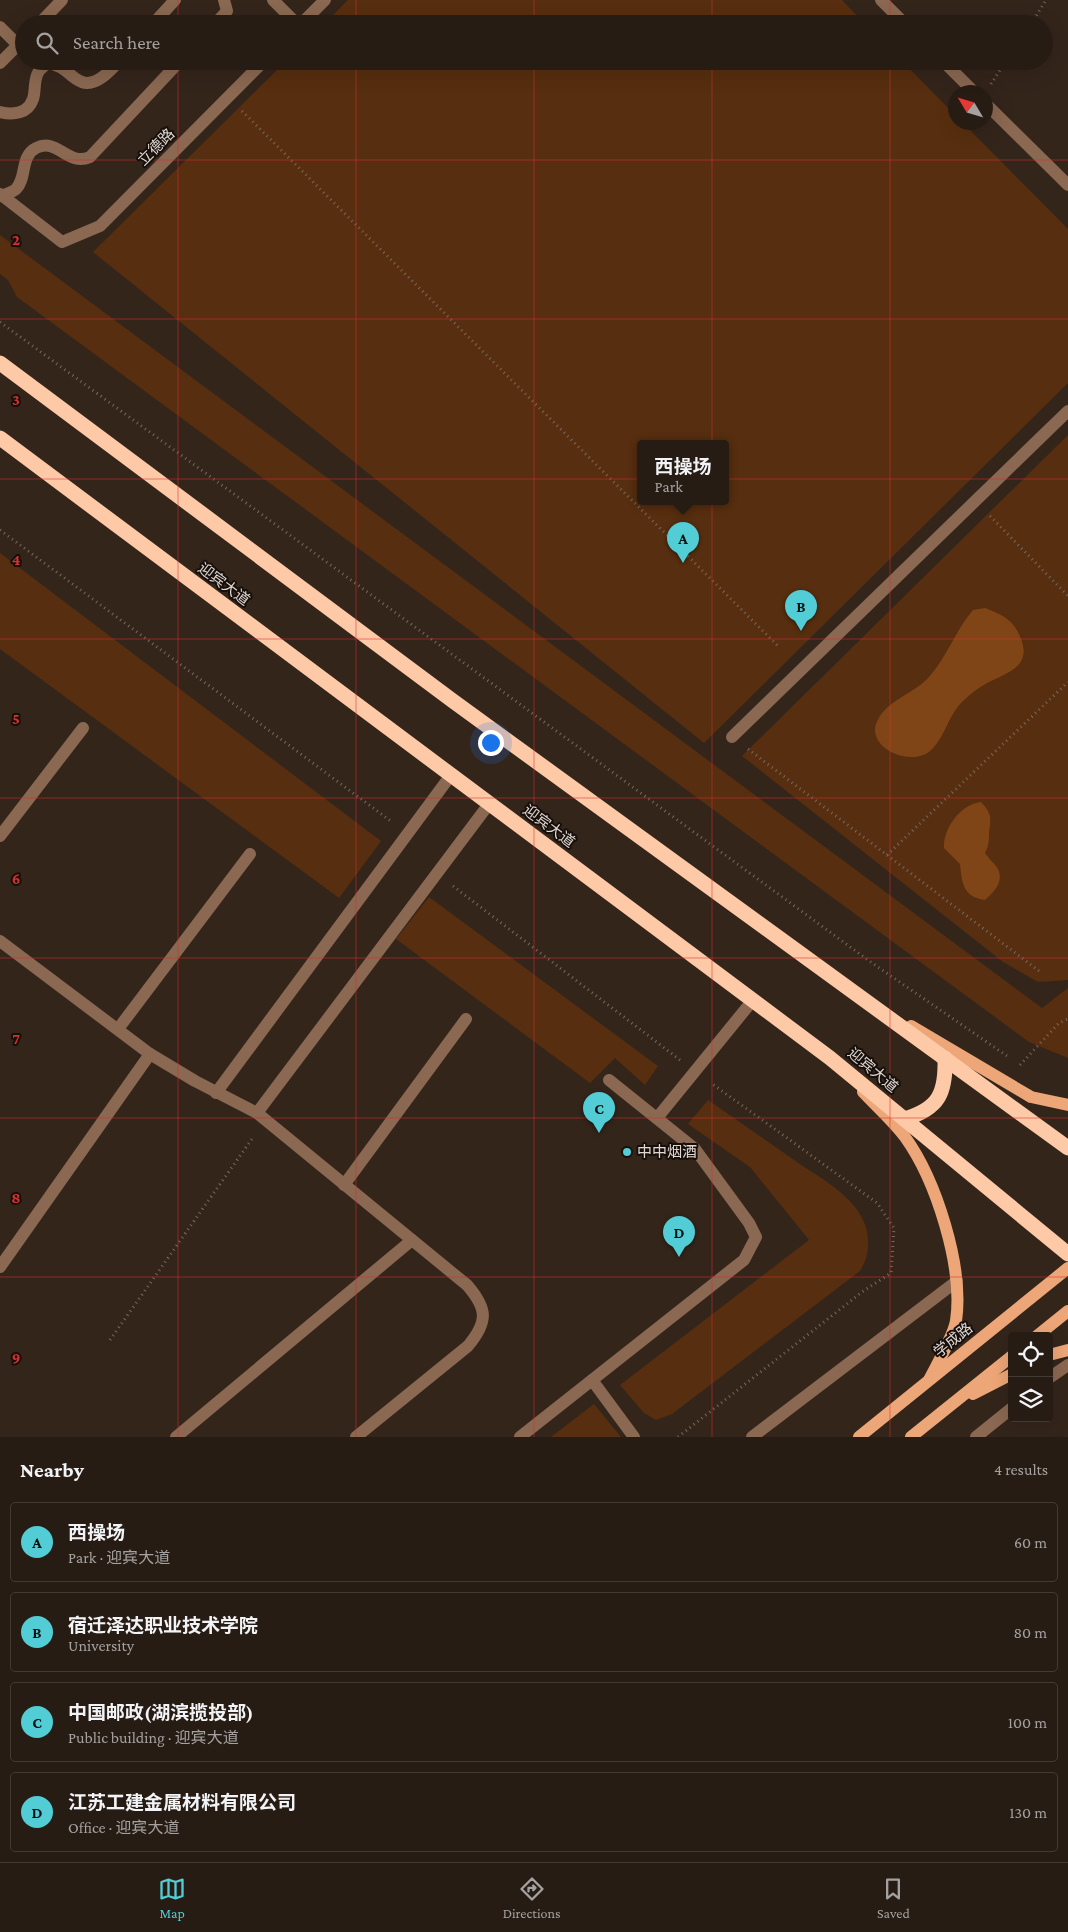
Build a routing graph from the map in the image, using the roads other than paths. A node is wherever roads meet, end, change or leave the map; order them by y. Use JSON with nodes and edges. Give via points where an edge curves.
{"nodes":[{"id":1,"x":175,"y":0,"type":"edge"},
{"id":2,"x":224,"y":0,"type":"edge"},
{"id":3,"x":273,"y":0,"type":"edge"},
{"id":4,"x":325,"y":0,"type":"edge"},
{"id":5,"x":881,"y":0,"type":"edge"},
{"id":6,"x":59,"y":1,"type":"edge"},
{"id":7,"x":47,"y":15,"type":"edge"},
{"id":8,"x":163,"y":15,"type":"edge"},
{"id":9,"x":223,"y":15,"type":"edge"},
{"id":10,"x":288,"y":15,"type":"edge"},
{"id":11,"x":310,"y":15,"type":"edge"},
{"id":12,"x":896,"y":15,"type":"edge"},
{"id":13,"x":0,"y":27,"type":"edge"},
{"id":14,"x":15,"y":38,"type":"edge"},
{"id":15,"x":15,"y":48,"type":"edge"},
{"id":16,"x":0,"y":63,"type":"edge"},
{"id":17,"x":40,"y":70,"type":"edge"},
{"id":18,"x":66,"y":70,"type":"edge"},
{"id":19,"x":111,"y":70,"type":"edge"},
{"id":20,"x":172,"y":70,"type":"edge"},
{"id":21,"x":255,"y":70,"type":"edge"},
{"id":22,"x":952,"y":70,"type":"edge"},
{"id":23,"x":967,"y":85,"type":"edge"},
{"id":24,"x":993,"y":111,"type":"edge"},
{"id":25,"x":0,"y":112,"type":"edge"},
{"id":26,"x":1065,"y":180,"type":"edge"},
{"id":27,"x":1,"y":195,"type":"edge"},
{"id":28,"x":0,"y":363,"type":"edge"},
{"id":29,"x":1068,"y":411,"type":"edge"},
{"id":30,"x":0,"y":438,"type":"edge"},
{"id":31,"x":83,"y":728,"type":"dead end"},
{"id":32,"x":732,"y":737,"type":"road end"},
{"id":33,"x":451,"y":775,"type":"junction"},
{"id":34,"x":489,"y":804,"type":"junction"},
{"id":35,"x":0,"y":836,"type":"edge"},
{"id":36,"x":250,"y":854,"type":"dead end"},
{"id":37,"x":0,"y":941,"type":"edge"},
{"id":38,"x":753,"y":1000,"type":"junction"},
{"id":39,"x":866,"y":1000,"type":"junction"},
{"id":40,"x":466,"y":1019,"type":"dead end"},
{"id":41,"x":118,"y":1029,"type":"junction"},
{"id":42,"x":150,"y":1054,"type":"junction"},
{"id":43,"x":830,"y":1058,"type":"junction"},
{"id":44,"x":945,"y":1058,"type":"junction"},
{"id":45,"x":609,"y":1080,"type":"dead end"},
{"id":46,"x":216,"y":1093,"type":"junction"},
{"id":47,"x":1068,"y":1105,"type":"edge"},
{"id":48,"x":261,"y":1117,"type":"junction"},
{"id":49,"x":657,"y":1118,"type":"junction"},
{"id":50,"x":904,"y":1119,"type":"junction"},
{"id":51,"x":1068,"y":1148,"type":"edge"},
{"id":52,"x":344,"y":1185,"type":"junction"},
{"id":53,"x":412,"y":1240,"type":"junction"},
{"id":54,"x":1068,"y":1254,"type":"edge"},
{"id":55,"x":0,"y":1267,"type":"edge"},
{"id":56,"x":1068,"y":1268,"type":"edge"},
{"id":57,"x":957,"y":1281,"type":"junction"},
{"id":58,"x":1068,"y":1311,"type":"edge"},
{"id":59,"x":1042,"y":1332,"type":"edge"},
{"id":60,"x":1068,"y":1350,"type":"edge"},
{"id":61,"x":1053,"y":1354,"type":"edge"},
{"id":62,"x":1008,"y":1359,"type":"edge"},
{"id":63,"x":1068,"y":1365,"type":"edge"},
{"id":64,"x":1008,"y":1376,"type":"edge"},
{"id":65,"x":1050,"y":1377,"type":"edge"},
{"id":66,"x":592,"y":1380,"type":"junction"},
{"id":67,"x":929,"y":1380,"type":"junction"},
{"id":68,"x":947,"y":1408,"type":"junction"},
{"id":69,"x":1008,"y":1411,"type":"edge"},
{"id":70,"x":176,"y":1437,"type":"edge"},
{"id":71,"x":356,"y":1437,"type":"edge"},
{"id":72,"x":520,"y":1437,"type":"edge"},
{"id":73,"x":634,"y":1437,"type":"edge"},
{"id":74,"x":752,"y":1437,"type":"edge"},
{"id":75,"x":859,"y":1437,"type":"edge"},
{"id":76,"x":911,"y":1437,"type":"edge"},
{"id":77,"x":976,"y":1437,"type":"edge"}],
"edges":[{"from":1,"to":8,"type":"lane"},
{"from":2,"to":9,"type":"lane","via":[[227,11]]},
{"from":3,"to":10,"type":"lane"},
{"from":4,"to":11,"type":"lane"},
{"from":5,"to":12,"type":"lane"},
{"from":6,"to":7,"type":"lane"},
{"from":13,"to":14,"type":"lane"},
{"from":15,"to":16,"type":"lane"},
{"from":17,"to":25,"type":"lane","via":[[34,83],[33,98],[26,109],[17,114]]},
{"from":18,"to":19,"type":"lane","via":[[81,82],[89,82]]},
{"from":20,"to":27,"type":"lane","via":[[90,157],[83,160],[72,158],[50,144],[43,145],[34,149],[23,166],[16,190]]},
{"from":21,"to":27,"type":"lane","name":"立德路","via":[[100,226],[62,242]]},
{"from":22,"to":23,"type":"lane"},
{"from":24,"to":26,"type":"lane"},
{"from":28,"to":39,"type":"highway","via":[[453,701]]},
{"from":29,"to":32,"type":"lane"},
{"from":30,"to":33,"type":"highway","name":"迎宾大道"},
{"from":31,"to":35,"type":"lane"},
{"from":33,"to":34,"type":"highway","name":"迎宾大道"},
{"from":33,"to":46,"type":"lane"},
{"from":34,"to":38,"type":"highway","name":"迎宾大道"},
{"from":34,"to":48,"type":"lane"},
{"from":36,"to":41,"type":"lane"},
{"from":37,"to":41,"type":"lane"},
{"from":38,"to":43,"type":"highway","name":"迎宾大道"},
{"from":38,"to":49,"type":"lane"},
{"from":39,"to":44,"type":"highway"},
{"from":39,"to":47,"type":"main road","via":[[1031,1097]]},
{"from":40,"to":52,"type":"lane"},
{"from":41,"to":42,"type":"lane"},
{"from":42,"to":46,"type":"lane"},
{"from":42,"to":55,"type":"lane"},
{"from":43,"to":50,"type":"highway","name":"迎宾大道"},
{"from":43,"to":57,"type":"main road","via":[[904,1136],[926,1172],[945,1224]]},
{"from":44,"to":50,"type":"highway","via":[[946,1077],[935,1104],[921,1114]]},
{"from":44,"to":51,"type":"highway"},
{"from":45,"to":49,"type":"lane"},
{"from":46,"to":48,"type":"lane"},
{"from":48,"to":52,"type":"lane"},
{"from":49,"to":66,"type":"lane","via":[[695,1149],[749,1223],[756,1238],[744,1260]]},
{"from":50,"to":54,"type":"highway","name":"迎宾大道"},
{"from":52,"to":53,"type":"lane"},
{"from":53,"to":70,"type":"lane"},
{"from":53,"to":71,"type":"lane","via":[[477,1297],[483,1313],[480,1332],[468,1346]]},
{"from":56,"to":67,"type":"main road","name":"学成路"},
{"from":57,"to":67,"type":"main road","via":[[956,1322]]},
{"from":57,"to":74,"type":"lane"},
{"from":58,"to":59,"type":"main road"},
{"from":60,"to":61,"type":"main road"},
{"from":62,"to":68,"type":"main road"},
{"from":63,"to":65,"type":"lane"},
{"from":64,"to":68,"type":"main road"},
{"from":66,"to":72,"type":"lane"},
{"from":66,"to":73,"type":"lane"},
{"from":67,"to":75,"type":"main road","name":"学成路"},
{"from":68,"to":76,"type":"main road"},
{"from":69,"to":77,"type":"lane"}]}
